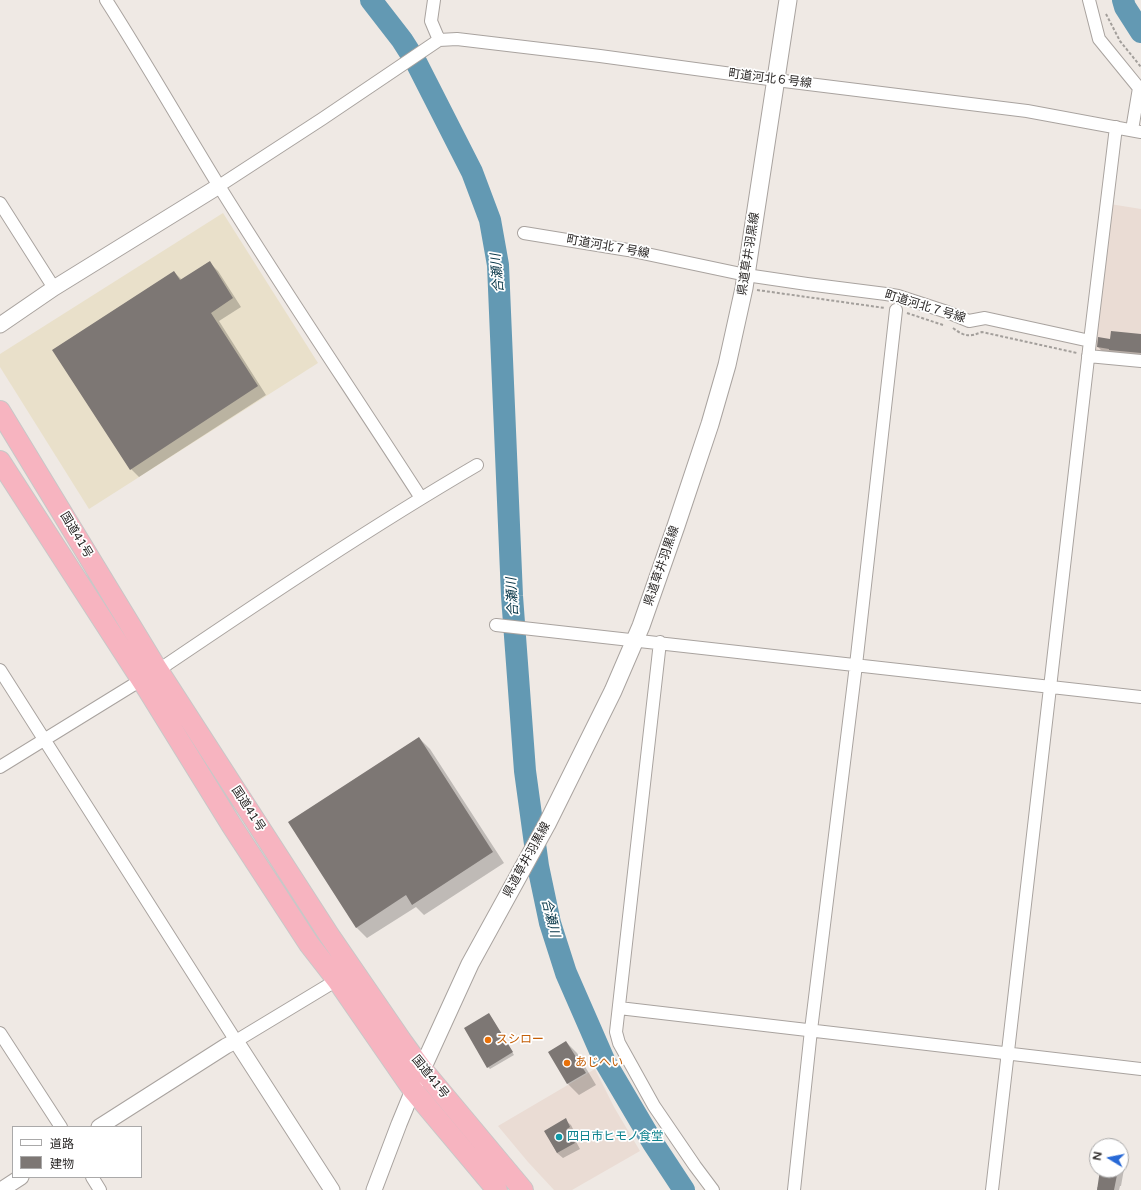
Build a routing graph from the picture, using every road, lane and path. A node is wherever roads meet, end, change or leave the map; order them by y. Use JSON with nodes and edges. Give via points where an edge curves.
{"nodes":[{"id":1,"x":106,"y":0,"type":"edge"},
{"id":2,"x":434,"y":0,"type":"edge"},
{"id":3,"x":788,"y":0,"type":"edge"},
{"id":4,"x":1089,"y":0,"type":"edge"},
{"id":5,"x":1106,"y":13,"type":"dead end"},
{"id":6,"x":439,"y":40,"type":"junction"},
{"id":7,"x":1141,"y":67,"type":"edge"},
{"id":8,"x":776,"y":80,"type":"junction"},
{"id":9,"x":1116,"y":127,"type":"junction"},
{"id":10,"x":1136,"y":131,"type":"edge"},
{"id":11,"x":219,"y":186,"type":"junction"},
{"id":12,"x":0,"y":203,"type":"edge"},
{"id":13,"x":524,"y":233,"type":"dead end"},
{"id":14,"x":745,"y":281,"type":"junction"},
{"id":15,"x":54,"y":288,"type":"junction"},
{"id":16,"x":896,"y":310,"type":"junction"},
{"id":17,"x":0,"y":325,"type":"edge"},
{"id":18,"x":944,"y":325,"type":"dead end"},
{"id":19,"x":951,"y":327,"type":"dead end"},
{"id":20,"x":1090,"y":341,"type":"junction"},
{"id":21,"x":1088,"y":356,"type":"junction"},
{"id":22,"x":1141,"y":361,"type":"edge"},
{"id":23,"x":0,"y":411,"type":"edge"},
{"id":24,"x":0,"y":461,"type":"edge"},
{"id":25,"x":477,"y":465,"type":"dead end"},
{"id":26,"x":421,"y":498,"type":"junction"},
{"id":27,"x":496,"y":624,"type":"dead end"},
{"id":28,"x":635,"y":640,"type":"junction"},
{"id":29,"x":660,"y":642,"type":"junction"},
{"id":30,"x":166,"y":665,"type":"dead end"},
{"id":31,"x":856,"y":665,"type":"junction"},
{"id":32,"x":0,"y":670,"type":"edge"},
{"id":33,"x":133,"y":685,"type":"dead end"},
{"id":34,"x":1050,"y":687,"type":"junction"},
{"id":35,"x":1141,"y":697,"type":"edge"},
{"id":36,"x":44,"y":739,"type":"junction"},
{"id":37,"x":0,"y":767,"type":"edge"},
{"id":38,"x":337,"y":980,"type":"junction"},
{"id":39,"x":619,"y":1008,"type":"junction"},
{"id":40,"x":812,"y":1030,"type":"junction"},
{"id":41,"x":0,"y":1033,"type":"edge"},
{"id":42,"x":236,"y":1041,"type":"junction"},
{"id":43,"x":1007,"y":1053,"type":"junction"},
{"id":44,"x":422,"y":1069,"type":"junction"},
{"id":45,"x":1141,"y":1069,"type":"edge"},
{"id":46,"x":413,"y":1090,"type":"junction"},
{"id":47,"x":60,"y":1126,"type":"edge"},
{"id":48,"x":102,"y":1126,"type":"edge"},
{"id":49,"x":19,"y":1178,"type":"edge"},
{"id":50,"x":93,"y":1178,"type":"edge"},
{"id":51,"x":1,"y":1190,"type":"edge"},
{"id":52,"x":100,"y":1190,"type":"edge"},
{"id":53,"x":332,"y":1190,"type":"edge"},
{"id":54,"x":374,"y":1190,"type":"edge"},
{"id":55,"x":497,"y":1190,"type":"edge"},
{"id":56,"x":523,"y":1190,"type":"edge"},
{"id":57,"x":713,"y":1190,"type":"edge"},
{"id":58,"x":794,"y":1190,"type":"edge"},
{"id":59,"x":992,"y":1190,"type":"edge"}],
"edges":[{"from":1,"to":11,"type":"street"},
{"from":2,"to":6,"type":"street","via":[[431,21]]},
{"from":3,"to":8,"type":"main road","name":"県道草井羽黒線"},
{"from":4,"to":10,"type":"street","via":[[1099,39],[1139,88]]},
{"from":5,"to":7,"type":"path","via":[[1120,41]]},
{"from":6,"to":8,"type":"street","name":"町道河北６号線","via":[[457,39]]},
{"from":6,"to":11,"type":"street"},
{"from":8,"to":9,"type":"street","name":"町道河北６号線","via":[[1027,111]]},
{"from":8,"to":14,"type":"main road","name":"県道草井羽黒線"},
{"from":9,"to":10,"type":"street","name":"町道河北６号線"},
{"from":9,"to":20,"type":"street"},
{"from":11,"to":15,"type":"street"},
{"from":11,"to":26,"type":"street","via":[[317,342]]},
{"from":12,"to":15,"type":"street"},
{"from":13,"to":14,"type":"street","name":"町道河北７号線","via":[[628,250]]},
{"from":14,"to":16,"type":"path"},
{"from":14,"to":20,"type":"street","name":"町道河北７号線","via":[[892,295],[969,321],[985,318]]},
{"from":14,"to":28,"type":"main road","name":"県道草井羽黒線","via":[[727,365],[710,424]]},
{"from":15,"to":17,"type":"street"},
{"from":16,"to":18,"type":"path"},
{"from":16,"to":31,"type":"street"},
{"from":19,"to":21,"type":"path","via":[[966,336],[982,332]]},
{"from":20,"to":21,"type":"street"},
{"from":21,"to":22,"type":"street"},
{"from":21,"to":34,"type":"street"},
{"from":23,"to":44,"type":"highway","name":"国道41号","via":[[158,670],[329,935]]},
{"from":24,"to":38,"type":"highway","name":"国道41号","via":[[300,931]]},
{"from":25,"to":26,"type":"street"},
{"from":26,"to":30,"type":"street","via":[[252,606]]},
{"from":27,"to":28,"type":"street"},
{"from":28,"to":29,"type":"street"},
{"from":28,"to":44,"type":"main road","name":"県道草井羽黒線","via":[[613,691],[547,824],[470,964]]},
{"from":29,"to":31,"type":"street"},
{"from":29,"to":39,"type":"street"},
{"from":31,"to":34,"type":"street"},
{"from":31,"to":40,"type":"street"},
{"from":32,"to":36,"type":"street"},
{"from":33,"to":36,"type":"street"},
{"from":34,"to":35,"type":"street"},
{"from":34,"to":43,"type":"street"},
{"from":36,"to":37,"type":"street"},
{"from":36,"to":42,"type":"street"},
{"from":38,"to":42,"type":"street"},
{"from":38,"to":46,"type":"highway","name":"国道41号"},
{"from":39,"to":40,"type":"street"},
{"from":39,"to":57,"type":"street","via":[[616,1032],[619,1042],[654,1106]]},
{"from":40,"to":43,"type":"street"},
{"from":40,"to":58,"type":"street"},
{"from":41,"to":47,"type":"street"},
{"from":42,"to":48,"type":"street"},
{"from":42,"to":53,"type":"street"},
{"from":43,"to":45,"type":"street"},
{"from":43,"to":59,"type":"street"},
{"from":44,"to":46,"type":"main road","name":"県道草井羽黒線"},
{"from":44,"to":56,"type":"highway","name":"国道41号"},
{"from":46,"to":54,"type":"street"},
{"from":46,"to":55,"type":"highway","name":"国道41号"},
{"from":49,"to":51,"type":"street"},
{"from":50,"to":52,"type":"street"}]}
